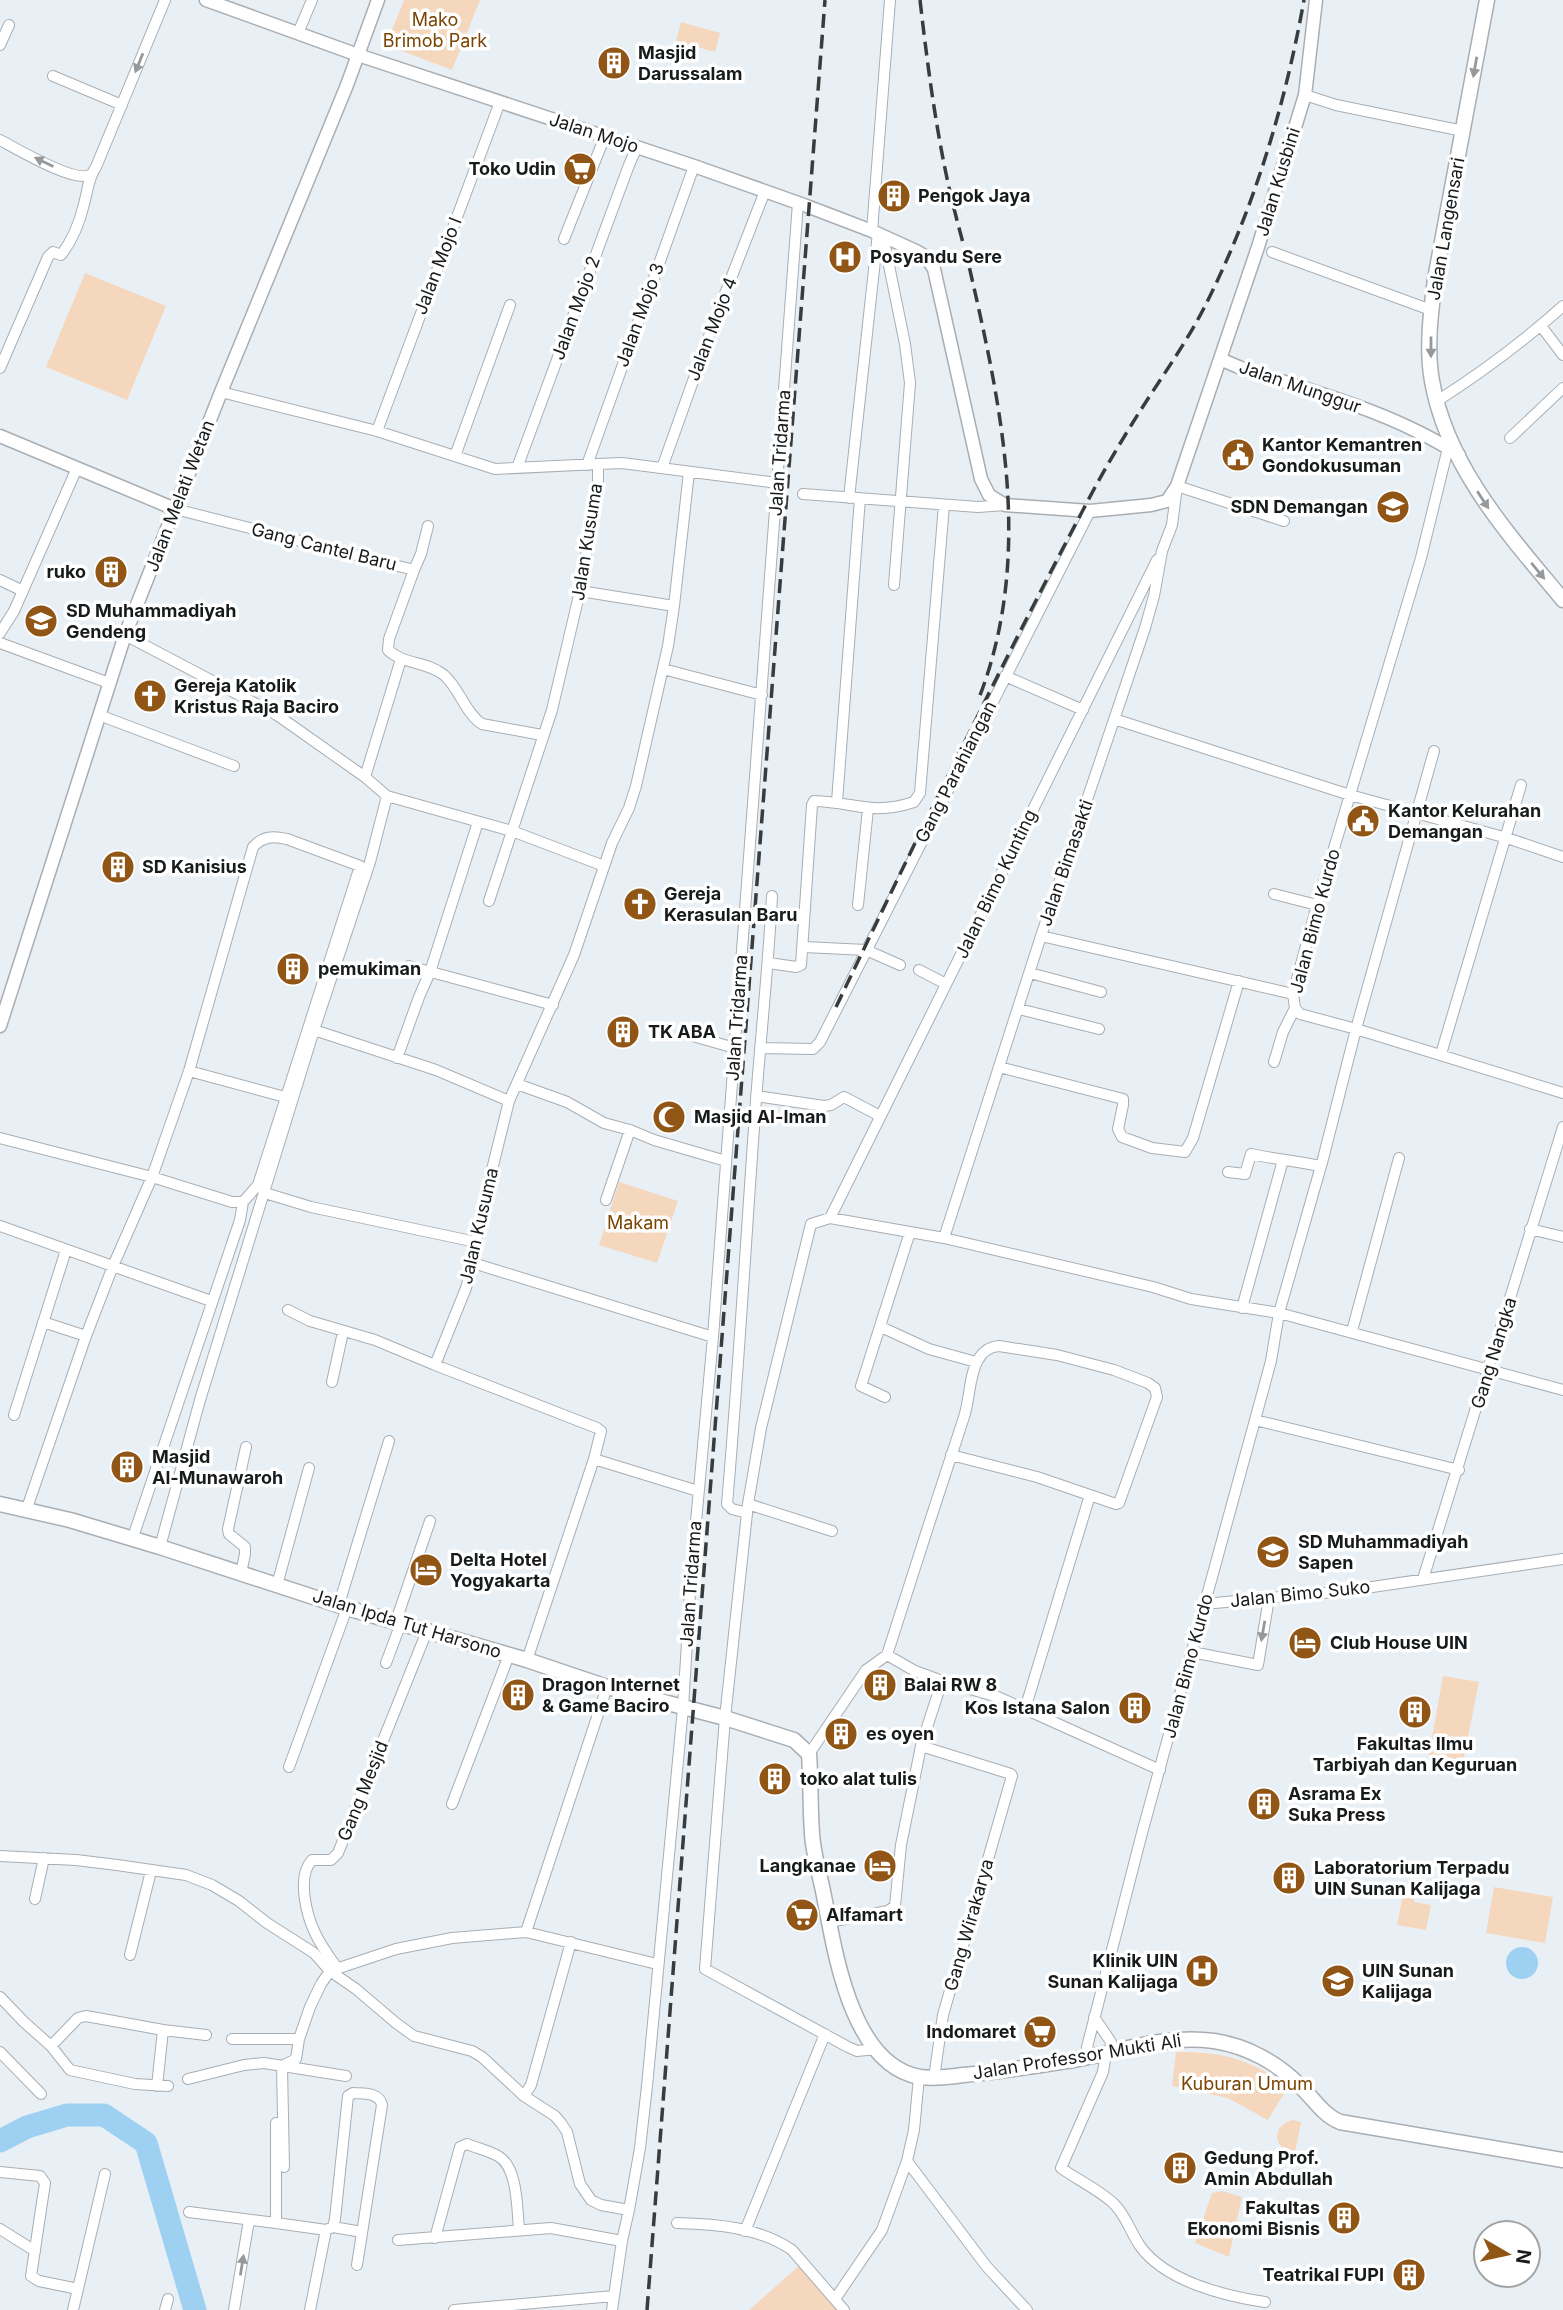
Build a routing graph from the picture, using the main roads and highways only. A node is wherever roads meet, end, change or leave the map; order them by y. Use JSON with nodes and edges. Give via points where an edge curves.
{"nodes":[{"id":1,"x":1487,"y":0,"type":"edge"},
{"id":2,"x":1453,"y":451,"type":"joint"},
{"id":3,"x":1563,"y":600,"type":"edge"},
{"id":4,"x":0,"y":1504,"type":"edge"},
{"id":5,"x":926,"y":2077,"type":"joint"},
{"id":6,"x":1563,"y":2160,"type":"edge"}],
"edges":[{"from":1,"to":2,"type":"main road","name":"Jalan Langensari","one_way":true,"via":[[1431,310],[1431,378]]},
{"from":2,"to":3,"type":"main road","name":"Jalan Munggur","one_way":true,"via":[[1492,514]]},
{"from":4,"to":5,"type":"main road","name":"Jalan Ipda Tut Harsono","via":[[70,1520],[607,1687],[794,1740],[809,1754],[812,1835],[846,1991],[865,2035],[889,2063]]},
{"from":5,"to":6,"type":"main road","name":"Jalan Professor Mukti Ali","via":[[985,2073],[1154,2042],[1216,2041],[1278,2066],[1340,2122]]}]}
